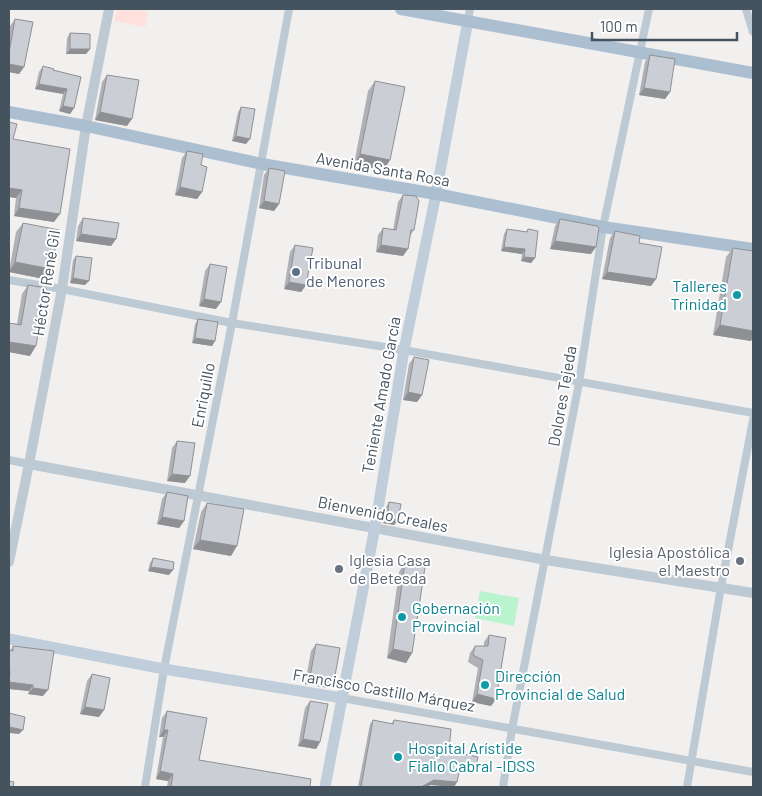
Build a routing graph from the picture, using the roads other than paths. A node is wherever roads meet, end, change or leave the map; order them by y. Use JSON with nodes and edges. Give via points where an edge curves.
{"nodes":[{"id":1,"x":109,"y":9,"type":"edge"},
{"id":2,"x":289,"y":9,"type":"edge"},
{"id":3,"x":401,"y":9,"type":"edge"},
{"id":4,"x":649,"y":9,"type":"edge"},
{"id":5,"x":746,"y":9,"type":"edge"},
{"id":6,"x":469,"y":14,"type":"edge"},
{"id":7,"x":753,"y":32,"type":"edge"},
{"id":8,"x":641,"y":53,"type":"junction"},
{"id":9,"x":753,"y":73,"type":"edge"},
{"id":10,"x":9,"y":112,"type":"edge"},
{"id":11,"x":86,"y":126,"type":"junction"},
{"id":12,"x":262,"y":164,"type":"junction"},
{"id":13,"x":436,"y":194,"type":"junction"},
{"id":14,"x":603,"y":226,"type":"junction"},
{"id":15,"x":753,"y":249,"type":"edge"},
{"id":16,"x":9,"y":280,"type":"edge"},
{"id":17,"x":62,"y":289,"type":"junction"},
{"id":18,"x":232,"y":323,"type":"junction"},
{"id":19,"x":404,"y":350,"type":"junction"},
{"id":20,"x":579,"y":382,"type":"junction"},
{"id":21,"x":753,"y":413,"type":"edge"},
{"id":22,"x":753,"y":420,"type":"edge"},
{"id":23,"x":9,"y":460,"type":"edge"},
{"id":24,"x":29,"y":464,"type":"junction"},
{"id":25,"x":198,"y":494,"type":"junction"},
{"id":26,"x":375,"y":527,"type":"junction"},
{"id":27,"x":546,"y":560,"type":"junction"},
{"id":28,"x":9,"y":562,"type":"edge"},
{"id":29,"x":721,"y":587,"type":"junction"},
{"id":30,"x":753,"y":593,"type":"edge"},
{"id":31,"x":9,"y":638,"type":"edge"},
{"id":32,"x":164,"y":668,"type":"junction"},
{"id":33,"x":342,"y":698,"type":"junction"},
{"id":34,"x":512,"y":730,"type":"junction"},
{"id":35,"x":691,"y":762,"type":"junction"},
{"id":36,"x":753,"y":772,"type":"edge"},
{"id":37,"x":145,"y":787,"type":"edge"},
{"id":38,"x":325,"y":787,"type":"edge"},
{"id":39,"x":502,"y":787,"type":"edge"},
{"id":40,"x":687,"y":787,"type":"edge"}],
"edges":[{"from":1,"to":11,"type":"street","name":"Héctor René Gil"},
{"from":2,"to":12,"type":"street","name":"Enriquillo"},
{"from":3,"to":6,"type":"main road"},
{"from":4,"to":8,"type":"street","name":"Dolores Tejeda"},
{"from":5,"to":7,"type":"street"},
{"from":6,"to":8,"type":"main road"},
{"from":6,"to":13,"type":"main road","name":"Teniente Amado García"},
{"from":8,"to":9,"type":"main road"},
{"from":8,"to":14,"type":"street","name":"Dolores Tejeda"},
{"from":10,"to":11,"type":"main road","name":"Avenida Santa Rosa"},
{"from":11,"to":12,"type":"main road","name":"Avenida Santa Rosa"},
{"from":11,"to":17,"type":"street","name":"Héctor René Gil"},
{"from":12,"to":13,"type":"main road","name":"Avenida Santa Rosa"},
{"from":12,"to":18,"type":"street","name":"Enriquillo"},
{"from":13,"to":14,"type":"main road","name":"Avenida Santa Rosa"},
{"from":13,"to":19,"type":"main road","name":"Teniente Amado García"},
{"from":14,"to":15,"type":"main road","name":"Avenida Santa Rosa"},
{"from":14,"to":20,"type":"street","name":"Dolores Tejeda"},
{"from":16,"to":17,"type":"street"},
{"from":17,"to":18,"type":"street"},
{"from":17,"to":24,"type":"street","name":"Héctor René Gil"},
{"from":18,"to":19,"type":"street"},
{"from":18,"to":25,"type":"street","name":"Enriquillo"},
{"from":19,"to":20,"type":"street"},
{"from":19,"to":26,"type":"main road","name":"Teniente Amado García"},
{"from":20,"to":21,"type":"street"},
{"from":20,"to":27,"type":"street","name":"Dolores Tejeda"},
{"from":22,"to":29,"type":"street"},
{"from":23,"to":24,"type":"street","name":"Bienvenido Creales"},
{"from":24,"to":25,"type":"street","name":"Bienvenido Creales"},
{"from":24,"to":28,"type":"street","name":"Héctor René Gil"},
{"from":25,"to":26,"type":"street","name":"Bienvenido Creales"},
{"from":25,"to":32,"type":"street","name":"Enriquillo"},
{"from":26,"to":27,"type":"street","name":"Bienvenido Creales"},
{"from":26,"to":33,"type":"main road","name":"Teniente Amado García"},
{"from":27,"to":29,"type":"street","name":"Bienvenido Creales"},
{"from":27,"to":34,"type":"street","name":"Dolores Tejeda"},
{"from":29,"to":30,"type":"street","name":"Bienvenido Creales"},
{"from":29,"to":35,"type":"street"},
{"from":31,"to":32,"type":"main road","name":"Francisco Castillo Márquez"},
{"from":32,"to":33,"type":"main road","name":"Francisco Castillo Márquez"},
{"from":32,"to":37,"type":"street","name":"Enriquillo"},
{"from":33,"to":34,"type":"street","name":"Francisco Castillo Márquez"},
{"from":33,"to":38,"type":"main road","name":"Teniente Amado García"},
{"from":34,"to":35,"type":"street","name":"Francisco Castillo Márquez"},
{"from":34,"to":39,"type":"street","name":"Dolores Tejeda"},
{"from":35,"to":36,"type":"street","name":"Francisco Castillo Márquez"},
{"from":35,"to":40,"type":"street"}]}
